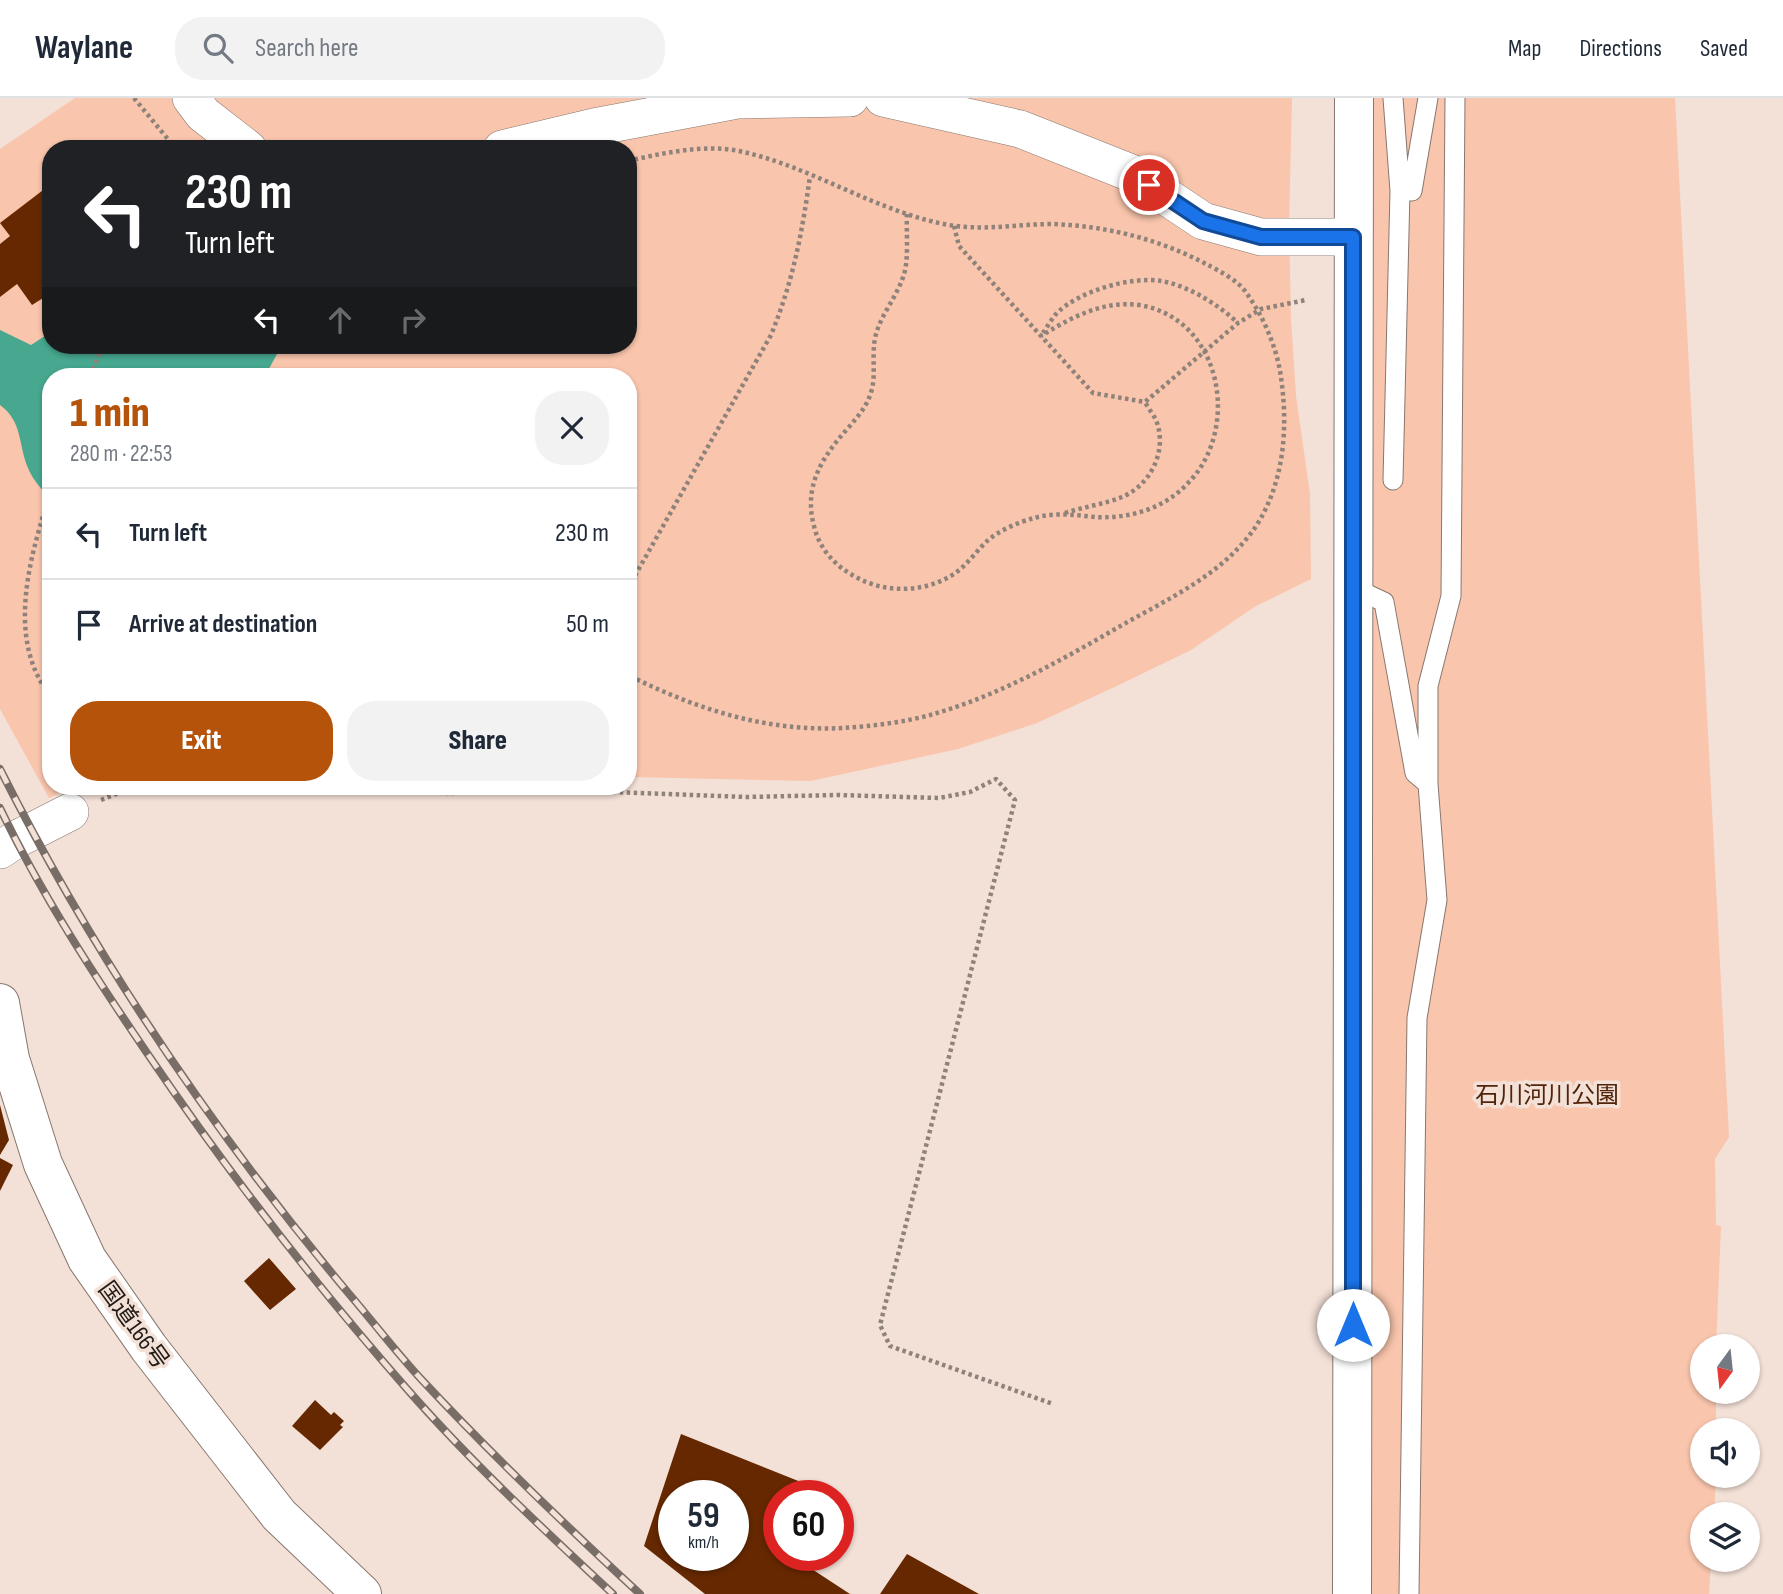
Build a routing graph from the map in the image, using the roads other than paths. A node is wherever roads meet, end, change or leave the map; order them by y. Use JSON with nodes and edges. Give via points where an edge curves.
{"nodes":[{"id":1,"x":191,"y":98,"type":"edge"},
{"id":2,"x":850,"y":98,"type":"edge"},
{"id":3,"x":883,"y":98,"type":"edge"},
{"id":4,"x":1354,"y":98,"type":"edge"},
{"id":5,"x":1393,"y":98,"type":"edge"},
{"id":6,"x":1428,"y":98,"type":"edge"},
{"id":7,"x":1455,"y":98,"type":"edge"},
{"id":8,"x":236,"y":140,"type":"edge"},
{"id":9,"x":540,"y":140,"type":"edge"},
{"id":10,"x":1400,"y":191,"type":"junction"},
{"id":11,"x":1353,"y":237,"type":"junction"},
{"id":12,"x":1394,"y":480,"type":"dead end"},
{"id":13,"x":1354,"y":588,"type":"junction"},
{"id":14,"x":1428,"y":784,"type":"junction"},
{"id":15,"x":69,"y":812,"type":"dead end"},
{"id":16,"x":0,"y":850,"type":"edge"},
{"id":17,"x":0,"y":1003,"type":"edge"},
{"id":18,"x":362,"y":1594,"type":"edge"},
{"id":19,"x":1352,"y":1594,"type":"edge"},
{"id":20,"x":1409,"y":1594,"type":"edge"}],
"edges":[{"from":1,"to":8,"type":"street","via":[[203,114]]},
{"from":2,"to":9,"type":"street","via":[[737,100]]},
{"from":3,"to":11,"type":"street","via":[[1020,129],[1131,173],[1203,221],[1261,237]]},
{"from":4,"to":11,"type":"main road"},
{"from":5,"to":10,"type":"lane"},
{"from":6,"to":10,"type":"lane","via":[[1412,191]]},
{"from":7,"to":14,"type":"lane","via":[[1451,596],[1428,687]]},
{"from":10,"to":12,"type":"lane"},
{"from":11,"to":13,"type":"main road"},
{"from":13,"to":14,"type":"lane","via":[[1384,602],[1415,774]]},
{"from":13,"to":19,"type":"main road"},
{"from":14,"to":20,"type":"lane","via":[[1437,900],[1417,1018]]},
{"from":15,"to":16,"type":"street"},
{"from":17,"to":18,"type":"main road","name":"国道166号","via":[[10,1059],[43,1164],[87,1259],[149,1348],[279,1516]]}]}
